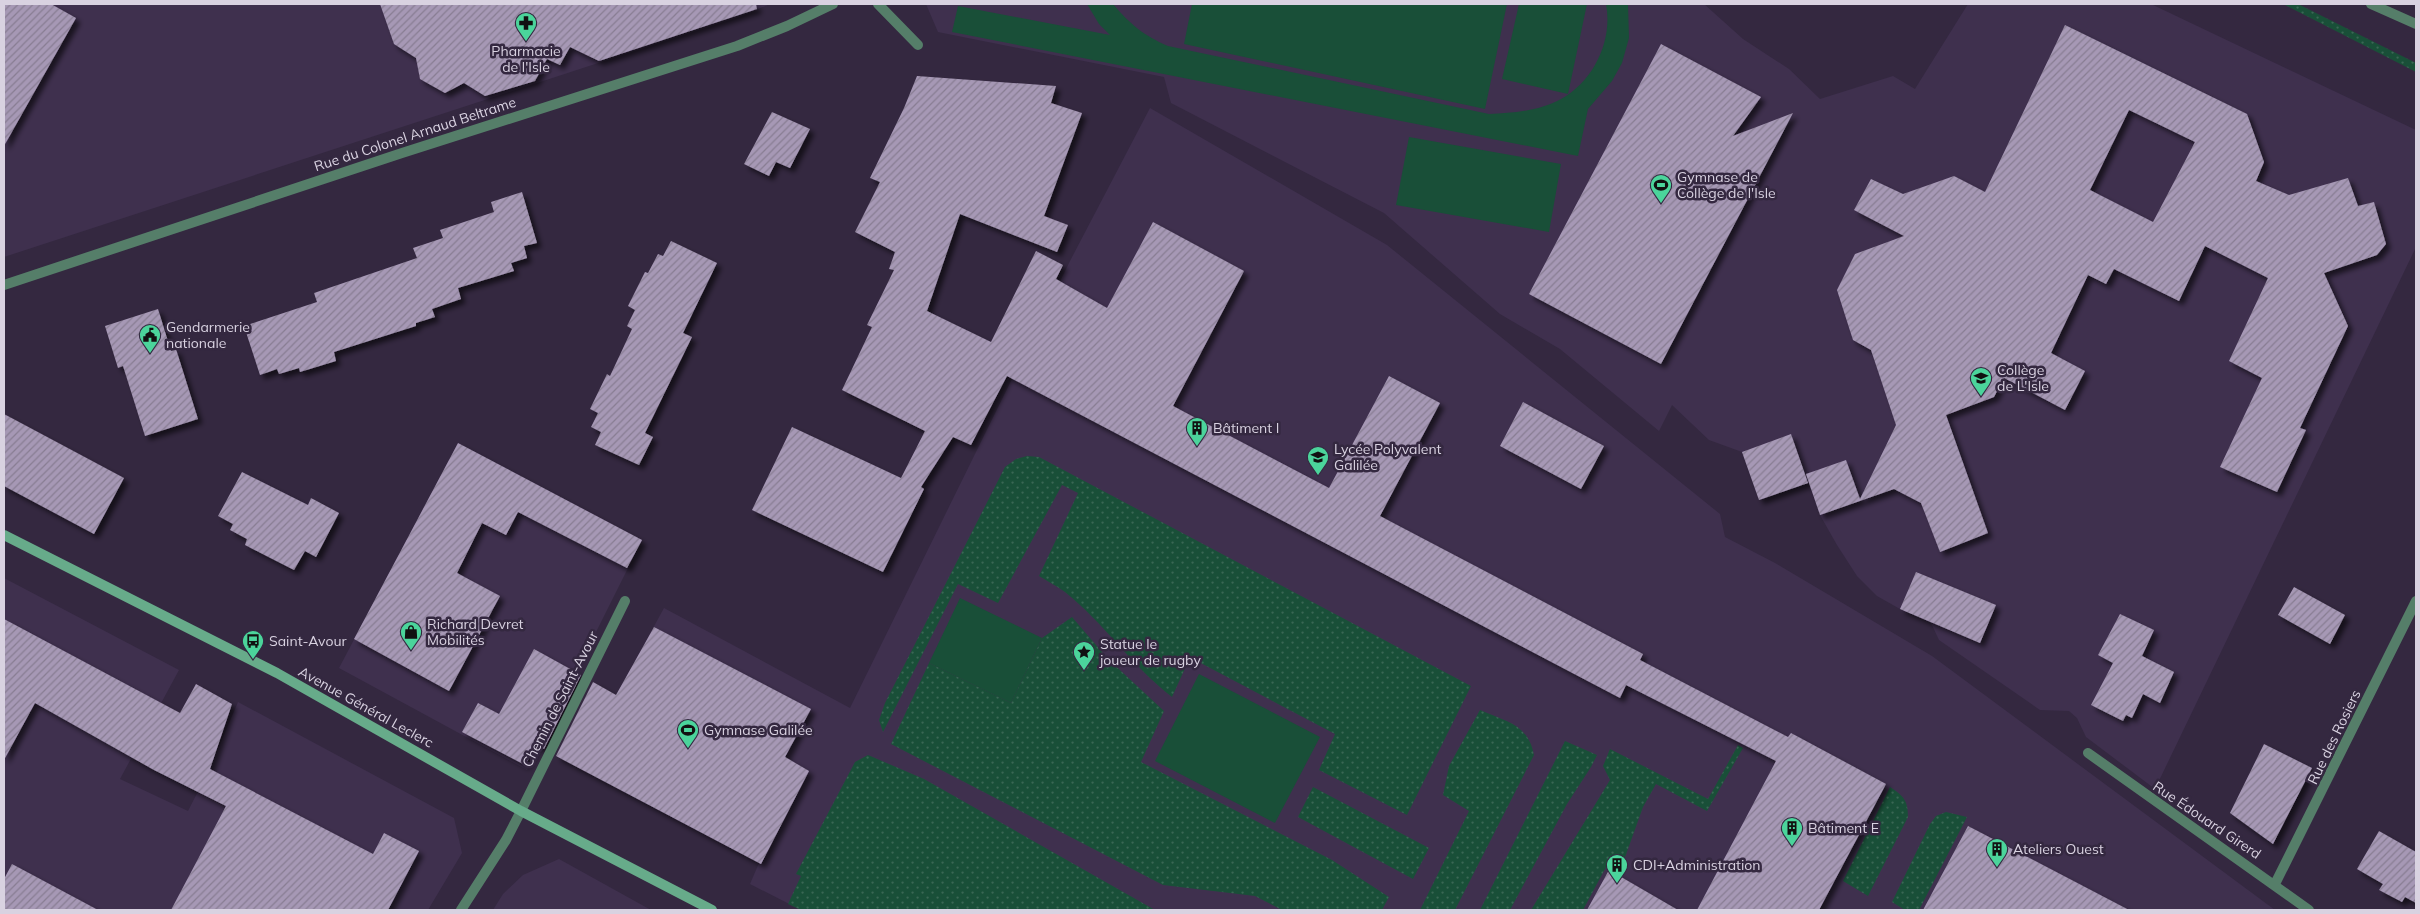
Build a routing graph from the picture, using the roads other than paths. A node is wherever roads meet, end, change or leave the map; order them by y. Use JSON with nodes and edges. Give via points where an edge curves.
{"nodes":[{"id":1,"x":833,"y":4,"type":"edge"},
{"id":2,"x":878,"y":4,"type":"edge"},
{"id":3,"x":2371,"y":4,"type":"edge"},
{"id":4,"x":2416,"y":24,"type":"edge"},
{"id":5,"x":918,"y":45,"type":"dead end"},
{"id":6,"x":4,"y":285,"type":"edge"},
{"id":7,"x":4,"y":535,"type":"edge"},
{"id":8,"x":625,"y":601,"type":"dead end"},
{"id":9,"x":2416,"y":601,"type":"edge"},
{"id":10,"x":2088,"y":753,"type":"dead end"},
{"id":11,"x":521,"y":811,"type":"junction"},
{"id":12,"x":2275,"y":884,"type":"junction"},
{"id":13,"x":460,"y":910,"type":"edge"},
{"id":14,"x":712,"y":910,"type":"edge"},
{"id":15,"x":2309,"y":910,"type":"edge"}],
"edges":[{"from":1,"to":6,"type":"street","name":"Rue du Colonel Arnaud Beltrame","via":[[737,46],[402,152]]},
{"from":2,"to":5,"type":"street"},
{"from":3,"to":4,"type":"street"},
{"from":7,"to":11,"type":"main road","name":"Avenue Général Leclerc","via":[[269,668]]},
{"from":8,"to":11,"type":"street","name":"Chemin de Saint-Avour"},
{"from":9,"to":12,"type":"street","name":"Rue des Rosiers"},
{"from":10,"to":12,"type":"street","name":"Rue Édouard Girerd"},
{"from":11,"to":13,"type":"street","name":"Chemin de Saint-Avour"},
{"from":11,"to":14,"type":"main road","name":"Avenue Général Leclerc"},
{"from":12,"to":15,"type":"street","name":"Rue Édouard Girerd"}]}
